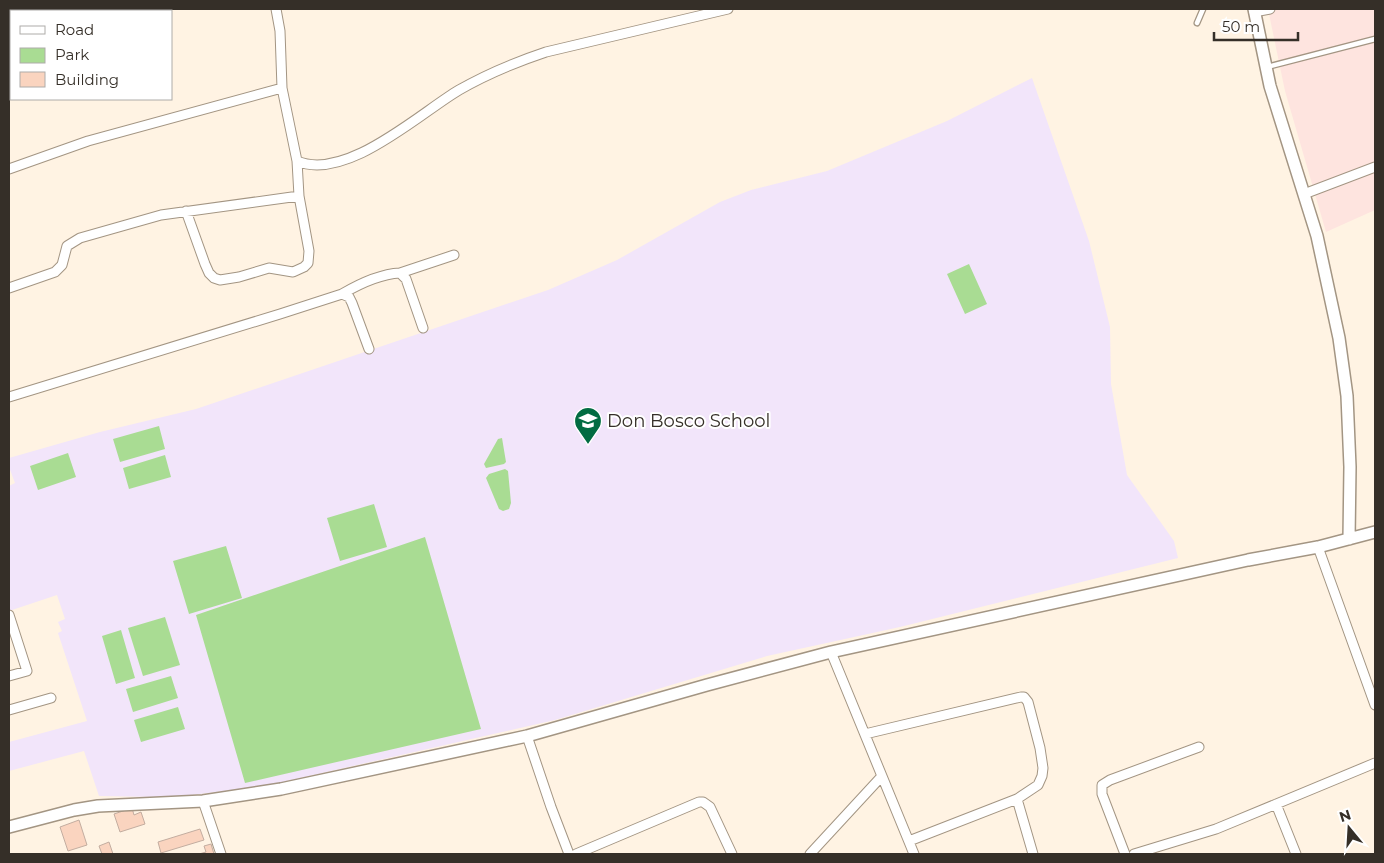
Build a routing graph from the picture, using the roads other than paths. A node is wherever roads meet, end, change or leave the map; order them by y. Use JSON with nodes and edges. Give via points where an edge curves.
{"nodes":[{"id":1,"x":276,"y":9,"type":"edge"},
{"id":2,"x":728,"y":9,"type":"edge"},
{"id":3,"x":1203,"y":9,"type":"edge"},
{"id":4,"x":1270,"y":9,"type":"edge"},
{"id":5,"x":1254,"y":10,"type":"edge"},
{"id":6,"x":1197,"y":24,"type":"dead end"},
{"id":7,"x":1375,"y":39,"type":"edge"},
{"id":8,"x":1266,"y":67,"type":"junction"},
{"id":9,"x":282,"y":88,"type":"junction"},
{"id":10,"x":297,"y":162,"type":"junction"},
{"id":11,"x":1375,"y":167,"type":"edge"},
{"id":12,"x":9,"y":169,"type":"edge"},
{"id":13,"x":1304,"y":194,"type":"junction"},
{"id":14,"x":299,"y":196,"type":"junction"},
{"id":15,"x":186,"y":211,"type":"junction"},
{"id":16,"x":454,"y":255,"type":"dead end"},
{"id":17,"x":400,"y":273,"type":"junction"},
{"id":18,"x":9,"y":288,"type":"edge"},
{"id":19,"x":342,"y":294,"type":"junction"},
{"id":20,"x":423,"y":328,"type":"dead end"},
{"id":21,"x":369,"y":349,"type":"dead end"},
{"id":22,"x":9,"y":397,"type":"edge"},
{"id":23,"x":1375,"y":532,"type":"edge"},
{"id":24,"x":1349,"y":539,"type":"junction"},
{"id":25,"x":1318,"y":547,"type":"junction"},
{"id":26,"x":9,"y":615,"type":"edge"},
{"id":27,"x":831,"y":652,"type":"junction"},
{"id":28,"x":9,"y":676,"type":"edge"},
{"id":29,"x":51,"y":698,"type":"dead end"},
{"id":30,"x":1375,"y":705,"type":"edge"},
{"id":31,"x":9,"y":710,"type":"edge"},
{"id":32,"x":865,"y":734,"type":"junction"},
{"id":33,"x":527,"y":736,"type":"junction"},
{"id":34,"x":1199,"y":747,"type":"dead end"},
{"id":35,"x":1375,"y":763,"type":"edge"},
{"id":36,"x":882,"y":776,"type":"junction"},
{"id":37,"x":1017,"y":799,"type":"junction"},
{"id":38,"x":202,"y":801,"type":"junction"},
{"id":39,"x":1276,"y":804,"type":"junction"},
{"id":40,"x":9,"y":827,"type":"edge"},
{"id":41,"x":909,"y":841,"type":"junction"},
{"id":42,"x":220,"y":854,"type":"edge"},
{"id":43,"x":569,"y":854,"type":"edge"},
{"id":44,"x":576,"y":854,"type":"edge"},
{"id":45,"x":732,"y":854,"type":"edge"},
{"id":46,"x":810,"y":854,"type":"edge"},
{"id":47,"x":914,"y":854,"type":"edge"},
{"id":48,"x":1033,"y":854,"type":"edge"},
{"id":49,"x":1125,"y":854,"type":"edge"},
{"id":50,"x":1134,"y":854,"type":"edge"},
{"id":51,"x":1296,"y":854,"type":"edge"}],
"edges":[{"from":1,"to":9,"type":"street"},
{"from":2,"to":10,"type":"street","via":[[517,61],[457,91],[369,149],[324,165]]},
{"from":3,"to":6,"type":"lane"},
{"from":4,"to":5,"type":"street"},
{"from":5,"to":8,"type":"street"},
{"from":7,"to":8,"type":"lane"},
{"from":8,"to":13,"type":"street"},
{"from":9,"to":10,"type":"street"},
{"from":9,"to":12,"type":"street","via":[[88,141]]},
{"from":10,"to":14,"type":"street"},
{"from":11,"to":13,"type":"street"},
{"from":13,"to":24,"type":"street","via":[[1328,280],[1348,396]]},
{"from":14,"to":15,"type":"street"},
{"from":14,"to":15,"type":"street","via":[[309,258],[308,264],[294,272],[269,268],[239,277],[214,278],[205,264]]},
{"from":15,"to":18,"type":"street","via":[[80,238],[67,246],[62,265],[55,272]]},
{"from":16,"to":17,"type":"street"},
{"from":17,"to":19,"type":"street","via":[[383,276]]},
{"from":17,"to":20,"type":"street","via":[[406,279]]},
{"from":19,"to":21,"type":"street","via":[[352,303]]},
{"from":19,"to":22,"type":"street"},
{"from":23,"to":24,"type":"street"},
{"from":24,"to":25,"type":"street"},
{"from":25,"to":27,"type":"street"},
{"from":25,"to":30,"type":"street"},
{"from":26,"to":28,"type":"street","via":[[27,670]]},
{"from":27,"to":32,"type":"street"},
{"from":27,"to":33,"type":"street"},
{"from":29,"to":31,"type":"street"},
{"from":32,"to":36,"type":"street"},
{"from":32,"to":37,"type":"street","via":[[1024,697],[1040,748],[1042,776],[1038,786]]},
{"from":33,"to":38,"type":"street","via":[[281,789]]},
{"from":33,"to":43,"type":"street"},
{"from":34,"to":49,"type":"street","via":[[1102,785],[1102,794]]},
{"from":35,"to":39,"type":"street"},
{"from":36,"to":41,"type":"street"},
{"from":36,"to":46,"type":"street"},
{"from":37,"to":41,"type":"street"},
{"from":37,"to":48,"type":"street"},
{"from":38,"to":40,"type":"street","via":[[82,808]]},
{"from":38,"to":42,"type":"street"},
{"from":39,"to":50,"type":"street","via":[[1216,829]]},
{"from":39,"to":51,"type":"street"},
{"from":41,"to":47,"type":"street"},
{"from":44,"to":45,"type":"street","via":[[699,802],[710,807]]}]}
